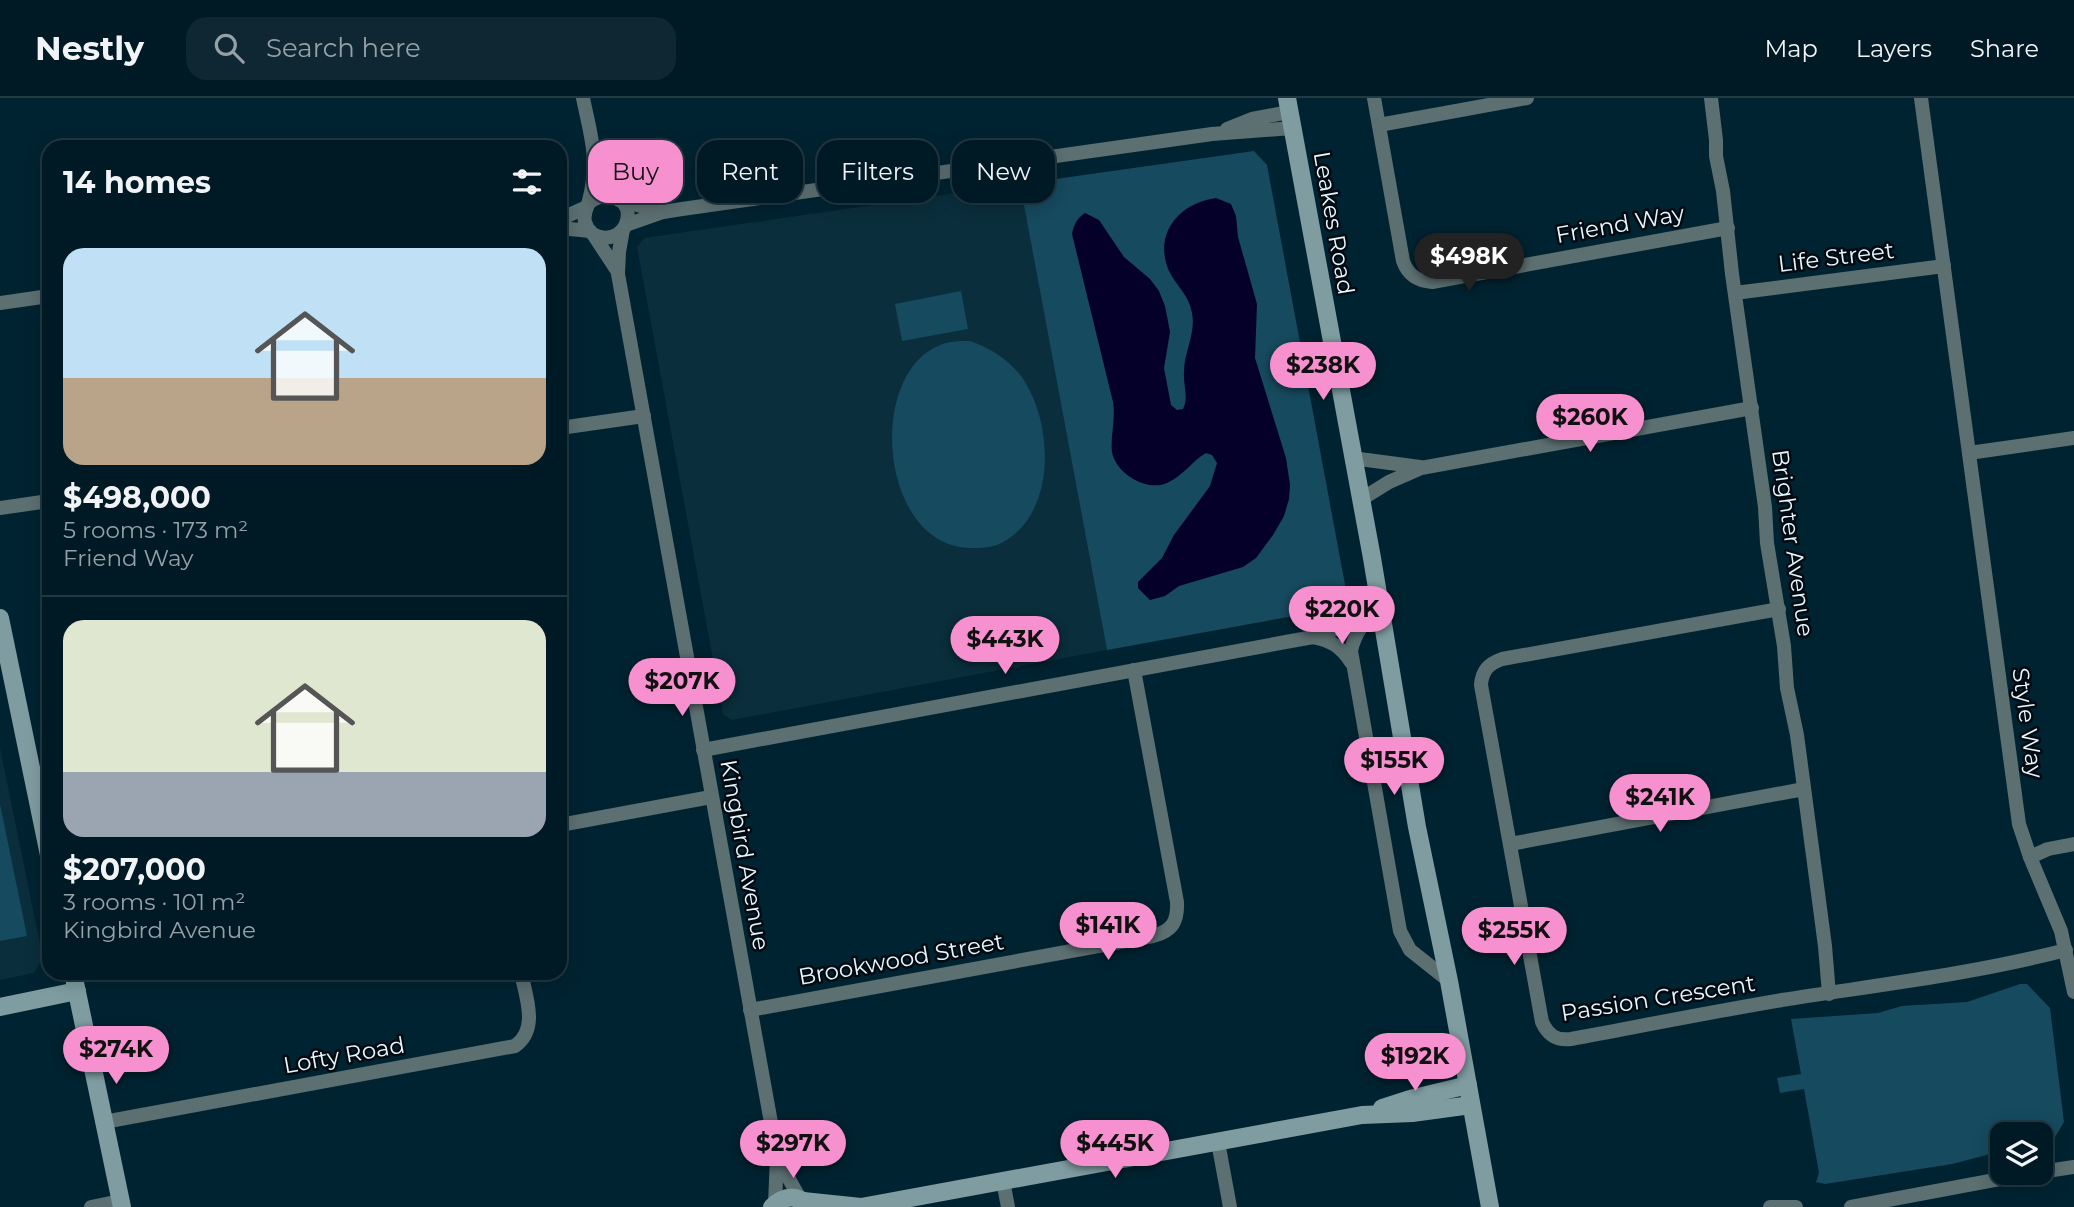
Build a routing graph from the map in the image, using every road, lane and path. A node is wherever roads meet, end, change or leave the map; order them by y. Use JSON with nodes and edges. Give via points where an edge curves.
{"nodes":[{"id":1,"x":583,"y":98,"type":"edge"},
{"id":2,"x":1374,"y":98,"type":"edge"},
{"id":3,"x":1527,"y":98,"type":"edge"},
{"id":4,"x":1711,"y":98,"type":"edge"},
{"id":5,"x":1921,"y":98,"type":"edge"},
{"id":6,"x":1289,"y":113,"type":"edge"},
{"id":7,"x":1379,"y":125,"type":"junction"},
{"id":8,"x":590,"y":140,"type":"edge"},
{"id":9,"x":591,"y":203,"type":"edge"},
{"id":10,"x":620,"y":203,"type":"edge"},
{"id":11,"x":633,"y":203,"type":"edge"},
{"id":12,"x":588,"y":205,"type":"junction"},
{"id":13,"x":663,"y":212,"type":"junction"},
{"id":14,"x":567,"y":216,"type":"edge"},
{"id":15,"x":625,"y":227,"type":"junction"},
{"id":16,"x":1728,"y":228,"type":"junction"},
{"id":17,"x":567,"y":229,"type":"edge"},
{"id":18,"x":592,"y":232,"type":"junction"},
{"id":19,"x":1944,"y":266,"type":"junction"},
{"id":20,"x":618,"y":274,"type":"junction"},
{"id":21,"x":1735,"y":293,"type":"junction"},
{"id":22,"x":42,"y":297,"type":"edge"},
{"id":23,"x":0,"y":303,"type":"edge"},
{"id":24,"x":1752,"y":408,"type":"junction"},
{"id":25,"x":645,"y":416,"type":"junction"},
{"id":26,"x":567,"y":427,"type":"edge"},
{"id":27,"x":2074,"y":438,"type":"edge"},
{"id":28,"x":1969,"y":453,"type":"junction"},
{"id":29,"x":1353,"y":458,"type":"junction"},
{"id":30,"x":1422,"y":468,"type":"junction"},
{"id":31,"x":1360,"y":500,"type":"junction"},
{"id":32,"x":42,"y":502,"type":"edge"},
{"id":33,"x":0,"y":508,"type":"edge"},
{"id":34,"x":1380,"y":605,"type":"junction"},
{"id":35,"x":1779,"y":609,"type":"junction"},
{"id":36,"x":0,"y":618,"type":"edge"},
{"id":37,"x":1362,"y":625,"type":"junction"},
{"id":38,"x":1313,"y":637,"type":"junction"},
{"id":39,"x":1351,"y":662,"type":"junction"},
{"id":40,"x":1134,"y":670,"type":"junction"},
{"id":41,"x":703,"y":750,"type":"junction"},
{"id":42,"x":1804,"y":789,"type":"junction"},
{"id":43,"x":711,"y":797,"type":"junction"},
{"id":44,"x":42,"y":821,"type":"edge"},
{"id":45,"x":567,"y":824,"type":"edge"},
{"id":46,"x":1510,"y":844,"type":"junction"},
{"id":47,"x":2074,"y":845,"type":"edge"},
{"id":48,"x":2030,"y":857,"type":"junction"},
{"id":49,"x":2066,"y":950,"type":"junction"},
{"id":50,"x":522,"y":980,"type":"edge"},
{"id":51,"x":1449,"y":981,"type":"junction"},
{"id":52,"x":75,"y":982,"type":"edge"},
{"id":53,"x":2074,"y":992,"type":"edge"},
{"id":54,"x":1829,"y":994,"type":"junction"},
{"id":55,"x":0,"y":1007,"type":"edge"},
{"id":56,"x":750,"y":1010,"type":"junction"},
{"id":57,"x":1468,"y":1086,"type":"junction"},
{"id":58,"x":1471,"y":1105,"type":"junction"},
{"id":59,"x":1362,"y":1115,"type":"junction"},
{"id":60,"x":104,"y":1122,"type":"junction"},
{"id":61,"x":1218,"y":1142,"type":"junction"},
{"id":62,"x":777,"y":1156,"type":"junction"},
{"id":63,"x":2074,"y":1167,"type":"edge"},
{"id":64,"x":2053,"y":1170,"type":"edge"},
{"id":65,"x":1003,"y":1181,"type":"junction"},
{"id":66,"x":1990,"y":1181,"type":"edge"},
{"id":67,"x":804,"y":1202,"type":"edge"},
{"id":68,"x":121,"y":1204,"type":"edge"},
{"id":69,"x":1485,"y":1204,"type":"edge"},
{"id":70,"x":774,"y":1205,"type":"edge"},
{"id":71,"x":1860,"y":1206,"type":"edge"},
{"id":72,"x":91,"y":1207,"type":"edge"},
{"id":73,"x":861,"y":1207,"type":"edge"},
{"id":74,"x":1008,"y":1207,"type":"edge"},
{"id":75,"x":1230,"y":1207,"type":"edge"},
{"id":76,"x":1770,"y":1207,"type":"edge"},
{"id":77,"x":1796,"y":1207,"type":"edge"}],
"edges":[{"from":1,"to":8,"type":"street"},
{"from":2,"to":7,"type":"street","name":"Friend Way"},
{"from":3,"to":7,"type":"street"},
{"from":4,"to":16,"type":"street","name":"Brighter Avenue"},
{"from":5,"to":19,"type":"street","name":"Style Way"},
{"from":6,"to":13,"type":"street","via":[[1252,119],[1212,134]]},
{"from":6,"to":29,"type":"street","name":"Leakes Road"},
{"from":7,"to":16,"type":"street","name":"Friend Way","via":[[1403,261],[1411,275],[1423,281]]},
{"from":9,"to":12,"type":"street"},
{"from":10,"to":15,"type":"street","via":[[626,211]]},
{"from":11,"to":13,"type":"street"},
{"from":12,"to":14,"type":"street"},
{"from":12,"to":18,"type":"street","via":[[585,220]]},
{"from":13,"to":15,"type":"street"},
{"from":15,"to":18,"type":"street","via":[[612,237]]},
{"from":15,"to":20,"type":"street","name":"Kingbird Avenue"},
{"from":16,"to":21,"type":"street","name":"Brighter Avenue"},
{"from":17,"to":18,"type":"street"},
{"from":18,"to":20,"type":"street","name":"Kingbird Avenue"},
{"from":19,"to":21,"type":"street","name":"Life Street"},
{"from":19,"to":28,"type":"street","name":"Style Way"},
{"from":20,"to":25,"type":"street","name":"Kingbird Avenue"},
{"from":21,"to":24,"type":"street","name":"Brighter Avenue"},
{"from":22,"to":23,"type":"street"},
{"from":24,"to":30,"type":"street"},
{"from":24,"to":35,"type":"street","name":"Brighter Avenue"},
{"from":25,"to":26,"type":"street"},
{"from":25,"to":41,"type":"street","name":"Kingbird Avenue"},
{"from":27,"to":28,"type":"street"},
{"from":28,"to":48,"type":"street","name":"Style Way","via":[[2017,806]]},
{"from":29,"to":30,"type":"street"},
{"from":29,"to":31,"type":"street","name":"Leakes Road"},
{"from":30,"to":31,"type":"street"},
{"from":31,"to":34,"type":"street","name":"Leakes Road"},
{"from":32,"to":33,"type":"street"},
{"from":34,"to":37,"type":"street"},
{"from":34,"to":51,"type":"street","name":"Leakes Road","via":[[1417,827]]},
{"from":35,"to":42,"type":"street","name":"Brighter Avenue"},
{"from":35,"to":46,"type":"street","name":"Passion Crescent","via":[[1492,662],[1481,676],[1481,685]]},
{"from":36,"to":44,"type":"street"},
{"from":37,"to":38,"type":"street"},
{"from":37,"to":39,"type":"street","via":[[1353,639]]},
{"from":38,"to":39,"type":"street","via":[[1332,642]]},
{"from":38,"to":40,"type":"street"},
{"from":39,"to":51,"type":"street","via":[[1401,931],[1410,950]]},
{"from":40,"to":41,"type":"street"},
{"from":40,"to":56,"type":"street","name":"Brookwood Street","via":[[1177,902],[1176,919],[1169,930]]},
{"from":41,"to":43,"type":"street","name":"Kingbird Avenue"},
{"from":42,"to":46,"type":"street"},
{"from":42,"to":54,"type":"street","name":"Brighter Avenue"},
{"from":43,"to":45,"type":"street"},
{"from":43,"to":56,"type":"street","name":"Kingbird Avenue"},
{"from":46,"to":54,"type":"street","name":"Passion Crescent","via":[[1542,1022],[1554,1037],[1571,1039]]},
{"from":47,"to":48,"type":"street"},
{"from":48,"to":49,"type":"street","name":"Style Way"},
{"from":49,"to":53,"type":"street","name":"Style Way"},
{"from":49,"to":54,"type":"street","name":"Passion Crescent"},
{"from":50,"to":60,"type":"street","name":"Lofty Road","via":[[529,1025],[524,1038],[509,1048]]},
{"from":51,"to":57,"type":"street","name":"Leakes Road"},
{"from":52,"to":55,"type":"street"},
{"from":52,"to":60,"type":"street"},
{"from":56,"to":62,"type":"street","name":"Kingbird Avenue"},
{"from":57,"to":58,"type":"street","name":"Leakes Road"},
{"from":57,"to":59,"type":"street"},
{"from":58,"to":59,"type":"street"},
{"from":58,"to":69,"type":"street","name":"Leakes Road"},
{"from":59,"to":61,"type":"street"},
{"from":60,"to":68,"type":"street"},
{"from":61,"to":65,"type":"street"},
{"from":61,"to":75,"type":"street"},
{"from":62,"to":67,"type":"street","name":"Kingbird Avenue"},
{"from":62,"to":70,"type":"street","name":"Kingbird Avenue"},
{"from":63,"to":64,"type":"street"},
{"from":65,"to":73,"type":"street"},
{"from":65,"to":74,"type":"street"},
{"from":66,"to":71,"type":"street"},
{"from":67,"to":70,"type":"street","via":[[786,1198]]},
{"from":67,"to":73,"type":"street"},
{"from":68,"to":72,"type":"street"},
{"from":76,"to":77,"type":"street"}]}
